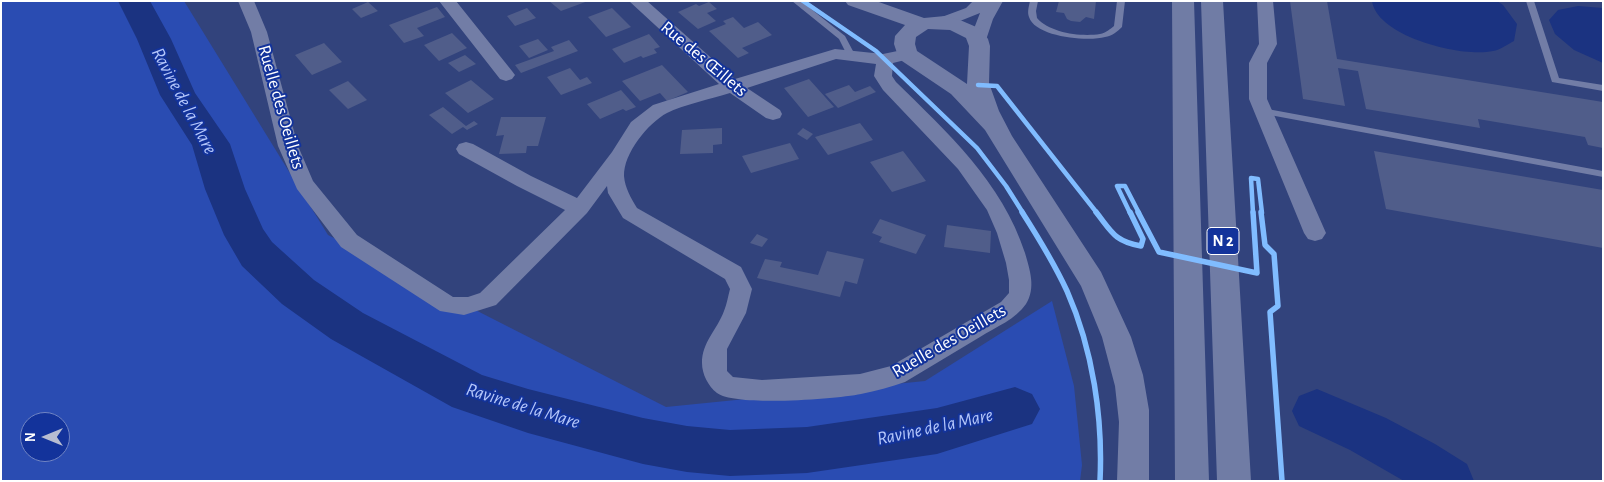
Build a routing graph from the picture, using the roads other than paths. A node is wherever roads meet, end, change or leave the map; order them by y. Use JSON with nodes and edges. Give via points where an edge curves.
{"nodes":[{"id":1,"x":246,"y":1,"type":"edge"},
{"id":2,"x":447,"y":1,"type":"edge"},
{"id":3,"x":637,"y":1,"type":"edge"},
{"id":4,"x":796,"y":1,"type":"edge"},
{"id":5,"x":848,"y":1,"type":"edge"},
{"id":6,"x":855,"y":1,"type":"edge"},
{"id":7,"x":982,"y":1,"type":"edge"},
{"id":8,"x":995,"y":1,"type":"edge"},
{"id":9,"x":1034,"y":1,"type":"edge"},
{"id":10,"x":1121,"y":1,"type":"edge"},
{"id":11,"x":1183,"y":1,"type":"edge"},
{"id":12,"x":1212,"y":1,"type":"edge"},
{"id":13,"x":1264,"y":1,"type":"edge"},
{"id":14,"x":1530,"y":1,"type":"edge"},
{"id":15,"x":945,"y":22,"type":"junction"},
{"id":16,"x":922,"y":24,"type":"junction"},
{"id":17,"x":905,"y":46,"type":"junction"},
{"id":18,"x":978,"y":49,"type":"junction"},
{"id":19,"x":850,"y":53,"type":"junction"},
{"id":20,"x":885,"y":59,"type":"junction"},
{"id":21,"x":930,"y":68,"type":"junction"},
{"id":22,"x":506,"y":75,"type":"dead end"},
{"id":23,"x":733,"y":88,"type":"junction"},
{"id":24,"x":1603,"y":88,"type":"edge"},
{"id":25,"x":1262,"y":111,"type":"junction"},
{"id":26,"x":773,"y":114,"type":"dead end"},
{"id":27,"x":995,"y":126,"type":"junction"},
{"id":28,"x":466,"y":149,"type":"dead end"},
{"id":29,"x":622,"y":150,"type":"junction"},
{"id":30,"x":1603,"y":174,"type":"edge"},
{"id":31,"x":580,"y":208,"type":"junction"},
{"id":32,"x":1315,"y":233,"type":"dead end"},
{"id":33,"x":1133,"y":481,"type":"edge"},
{"id":34,"x":1192,"y":481,"type":"edge"},
{"id":35,"x":1234,"y":481,"type":"edge"}],
"edges":[{"from":1,"to":31,"type":"street","name":"Ruelle des Oeillets","via":[[259,32],[288,146],[304,184],[349,241],[448,305],[467,306],[488,299]]},
{"from":2,"to":22,"type":"street"},
{"from":3,"to":23,"type":"street","name":"Rue des Œillets"},
{"from":4,"to":19,"type":"lane","via":[[842,38]]},
{"from":5,"to":17,"type":"street"},
{"from":6,"to":16,"type":"street"},
{"from":7,"to":15,"type":"street","via":[[972,12]]},
{"from":8,"to":18,"type":"street","via":[[985,19]]},
{"from":9,"to":10,"type":"lane","via":[[1031,11],[1040,26],[1101,36],[1118,27]]},
{"from":11,"to":34,"type":"highway","number":"N 2"},
{"from":12,"to":35,"type":"highway","number":"N 2"},
{"from":13,"to":25,"type":"street","via":[[1268,44],[1258,64],[1257,76]]},
{"from":14,"to":24,"type":"lane","via":[[1555,80]]},
{"from":15,"to":16,"type":"street"},
{"from":15,"to":18,"type":"street","via":[[965,28]]},
{"from":16,"to":17,"type":"street","via":[[910,30]]},
{"from":17,"to":20,"type":"street","name":"Ruelle des Oeillets"},
{"from":17,"to":21,"type":"street","via":[[916,62]]},
{"from":18,"to":21,"type":"street","via":[[969,65],[958,69]]},
{"from":18,"to":27,"type":"street","via":[[978,85]]},
{"from":19,"to":20,"type":"street","name":"Ruelle des Oeillets"},
{"from":19,"to":23,"type":"street","name":"Ruelle des Oeillets","via":[[835,54]]},
{"from":20,"to":29,"type":"street","name":"Ruelle des Oeillets","via":[[883,76],[889,86],[980,182],[1007,230],[1020,274],[1020,294],[1009,308],[897,375],[860,384],[792,389],[742,390],[726,386],[716,375],[714,364],[715,348],[735,313],[740,290],[733,272],[630,213],[618,193],[614,174]]},
{"from":21,"to":27,"type":"street","via":[[959,89]]},
{"from":23,"to":26,"type":"street","name":"Rue des Œillets"},
{"from":23,"to":29,"type":"street","name":"Ruelle des Oeillets","via":[[660,109],[638,126]]},
{"from":25,"to":30,"type":"lane"},
{"from":25,"to":32,"type":"street"},
{"from":27,"to":33,"type":"street","via":[[1097,289],[1130,387],[1135,446]]},
{"from":28,"to":31,"type":"street","via":[[524,182]]},
{"from":29,"to":31,"type":"street","name":"Ruelle des Oeillets"}]}
